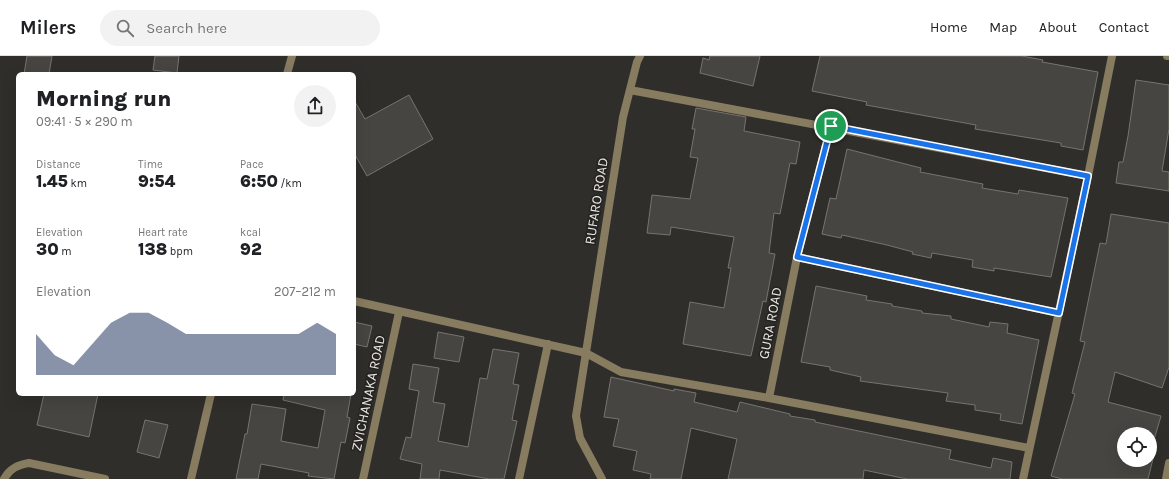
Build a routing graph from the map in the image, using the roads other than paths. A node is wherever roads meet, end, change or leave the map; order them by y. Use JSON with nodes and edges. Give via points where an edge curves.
{"nodes":[{"id":1,"x":292,"y":56,"type":"edge"},
{"id":2,"x":640,"y":56,"type":"edge"},
{"id":3,"x":1112,"y":56,"type":"edge"},
{"id":4,"x":288,"y":72,"type":"edge"},
{"id":5,"x":630,"y":90,"type":"junction"},
{"id":6,"x":831,"y":126,"type":"junction"},
{"id":7,"x":1088,"y":176,"type":"junction"},
{"id":8,"x":797,"y":257,"type":"junction"},
{"id":9,"x":356,"y":301,"type":"edge"},
{"id":10,"x":399,"y":312,"type":"junction"},
{"id":11,"x":1059,"y":313,"type":"junction"},
{"id":12,"x":548,"y":344,"type":"junction"},
{"id":13,"x":586,"y":353,"type":"junction"},
{"id":14,"x":211,"y":396,"type":"edge"},
{"id":15,"x":769,"y":398,"type":"junction"},
{"id":16,"x":1029,"y":448,"type":"junction"},
{"id":17,"x":1169,"y":462,"type":"edge"},
{"id":18,"x":4,"y":479,"type":"edge"},
{"id":19,"x":105,"y":479,"type":"edge"},
{"id":20,"x":192,"y":479,"type":"edge"},
{"id":21,"x":363,"y":479,"type":"edge"},
{"id":22,"x":519,"y":479,"type":"edge"},
{"id":23,"x":602,"y":479,"type":"edge"},
{"id":24,"x":1023,"y":479,"type":"edge"},
{"id":25,"x":1166,"y":479,"type":"edge"}],
"edges":[{"from":1,"to":4,"type":"street"},
{"from":2,"to":5,"type":"street","name":"RUFARO ROAD"},
{"from":3,"to":7,"type":"street"},
{"from":5,"to":6,"type":"street"},
{"from":5,"to":13,"type":"street","name":"RUFARO ROAD","via":[[621,125]]},
{"from":6,"to":7,"type":"street"},
{"from":6,"to":8,"type":"street","name":"GURA ROAD"},
{"from":7,"to":11,"type":"street"},
{"from":8,"to":11,"type":"street"},
{"from":8,"to":15,"type":"street","name":"GURA ROAD"},
{"from":9,"to":10,"type":"street"},
{"from":10,"to":12,"type":"street"},
{"from":10,"to":21,"type":"street","name":"ZVICHANAKA ROAD"},
{"from":11,"to":16,"type":"street"},
{"from":12,"to":13,"type":"street"},
{"from":12,"to":22,"type":"street"},
{"from":13,"to":15,"type":"street","via":[[621,372]]},
{"from":13,"to":23,"type":"street","name":"RUFARO ROAD","via":[[576,416],[580,438]]},
{"from":14,"to":20,"type":"street"},
{"from":15,"to":16,"type":"street"},
{"from":16,"to":24,"type":"street"},
{"from":17,"to":25,"type":"street"},
{"from":18,"to":19,"type":"street","via":[[10,470],[29,463]]}]}
